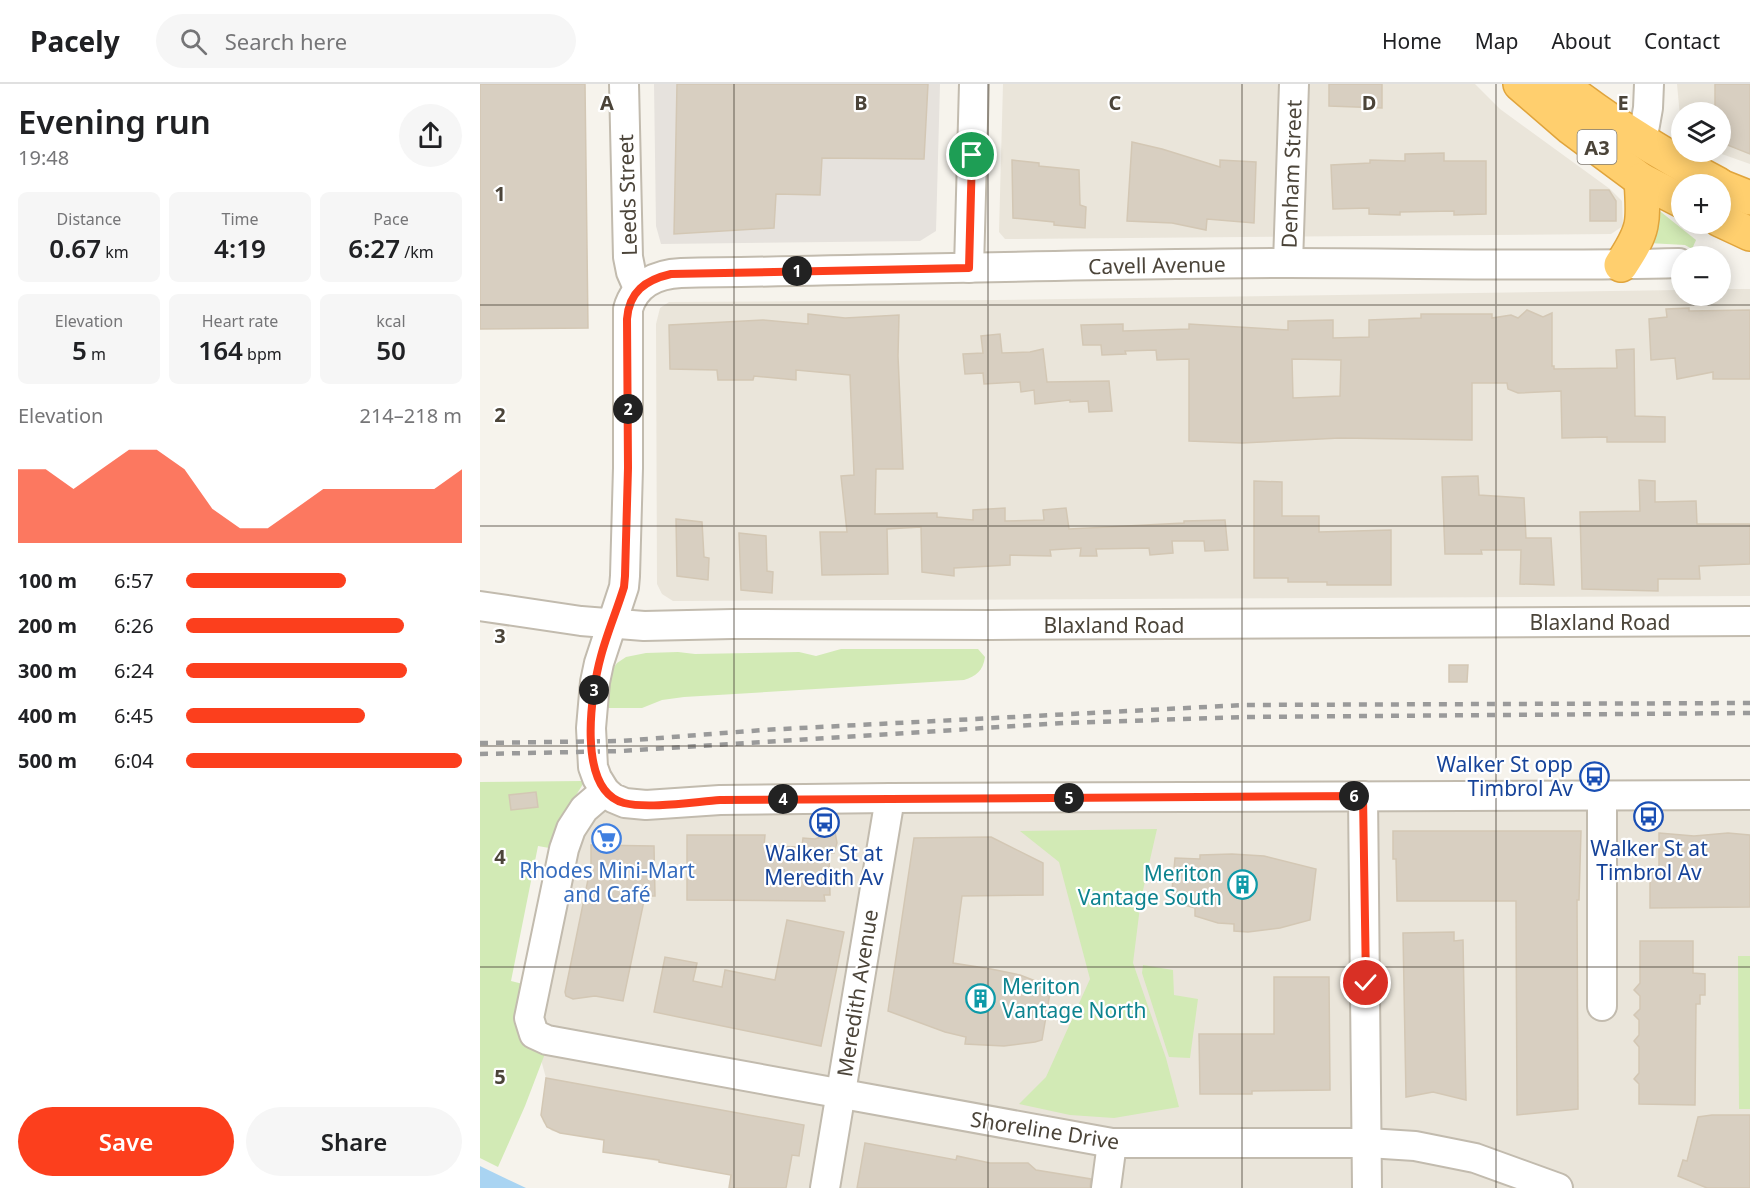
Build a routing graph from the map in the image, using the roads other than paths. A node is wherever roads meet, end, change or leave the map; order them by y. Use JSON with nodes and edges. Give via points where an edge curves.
{"nodes":[{"id":1,"x":624,"y":84,"type":"edge"},
{"id":2,"x":974,"y":84,"type":"edge"},
{"id":3,"x":1294,"y":84,"type":"edge"},
{"id":4,"x":1520,"y":84,"type":"edge"},
{"id":5,"x":1562,"y":84,"type":"edge"},
{"id":6,"x":1649,"y":84,"type":"edge"},
{"id":7,"x":1642,"y":142,"type":"junction"},
{"id":8,"x":1699,"y":174,"type":"edge"},
{"id":9,"x":1641,"y":180,"type":"junction"},
{"id":10,"x":1731,"y":190,"type":"edge"},
{"id":11,"x":1671,"y":195,"type":"edge"},
{"id":12,"x":1750,"y":198,"type":"edge"},
{"id":13,"x":1731,"y":225,"type":"edge"},
{"id":14,"x":1750,"y":234,"type":"edge"},
{"id":15,"x":1288,"y":263,"type":"junction"},
{"id":16,"x":1671,"y":263,"type":"edge"},
{"id":17,"x":1621,"y":265,"type":"junction"},
{"id":18,"x":969,"y":268,"type":"junction"},
{"id":19,"x":638,"y":288,"type":"junction"},
{"id":20,"x":480,"y":606,"type":"edge"},
{"id":21,"x":1750,"y":621,"type":"edge"},
{"id":22,"x":612,"y":624,"type":"junction"},
{"id":23,"x":605,"y":791,"type":"junction"},
{"id":24,"x":1750,"y":795,"type":"edge"},
{"id":25,"x":1363,"y":796,"type":"junction"},
{"id":26,"x":1602,"y":796,"type":"junction"},
{"id":27,"x":890,"y":798,"type":"junction"},
{"id":28,"x":1602,"y":1006,"type":"dead end"},
{"id":29,"x":840,"y":1095,"type":"junction"},
{"id":30,"x":1112,"y":1143,"type":"junction"},
{"id":31,"x":1368,"y":1143,"type":"junction"},
{"id":32,"x":825,"y":1188,"type":"edge"},
{"id":33,"x":1106,"y":1188,"type":"edge"},
{"id":34,"x":1367,"y":1188,"type":"edge"},
{"id":35,"x":1558,"y":1188,"type":"edge"}],
"edges":[{"from":1,"to":19,"type":"street","name":"Leeds Street","via":[[628,257]]},
{"from":2,"to":18,"type":"street"},
{"from":3,"to":15,"type":"street","name":"Denham Street"},
{"from":4,"to":9,"type":"highway","number":"A3"},
{"from":5,"to":7,"type":"highway","number":"A3"},
{"from":6,"to":7,"type":"street"},
{"from":7,"to":8,"type":"highway","number":"A3"},
{"from":9,"to":11,"type":"highway","number":"A3"},
{"from":9,"to":17,"type":"highway","via":[[1643,224]]},
{"from":10,"to":12,"type":"highway","number":"A3"},
{"from":13,"to":14,"type":"highway"},
{"from":15,"to":17,"type":"street","name":"Cavell Avenue"},
{"from":15,"to":18,"type":"street","name":"Cavell Avenue"},
{"from":16,"to":17,"type":"street","name":"Cavell Avenue"},
{"from":18,"to":19,"type":"street","name":"Cavell Avenue","via":[[671,274]]},
{"from":19,"to":22,"type":"street","via":[[630,301],[627,319],[625,576]]},
{"from":20,"to":22,"type":"street","name":"Blaxland Road"},
{"from":21,"to":22,"type":"street","name":"Blaxland Road"},
{"from":22,"to":23,"type":"street","via":[[595,682],[591,728],[593,767]]},
{"from":23,"to":27,"type":"street","via":[[624,803],[646,805]]},
{"from":23,"to":29,"type":"street","name":"Shoreline Drive","via":[[575,820],[564,849],[532,997],[529,1018],[534,1034],[556,1042]]},
{"from":24,"to":26,"type":"street"},
{"from":25,"to":26,"type":"street"},
{"from":25,"to":27,"type":"street"},
{"from":25,"to":31,"type":"street"},
{"from":26,"to":28,"type":"street"},
{"from":27,"to":29,"type":"street","name":"Meredith Avenue"},
{"from":29,"to":30,"type":"street","name":"Shoreline Drive"},
{"from":29,"to":32,"type":"street","name":"Meredith Avenue"},
{"from":30,"to":31,"type":"street","name":"Shoreline Drive"},
{"from":30,"to":33,"type":"street"},
{"from":31,"to":34,"type":"street"},
{"from":31,"to":35,"type":"street","name":"Shoreline Drive","via":[[1443,1150],[1502,1166]]}]}
